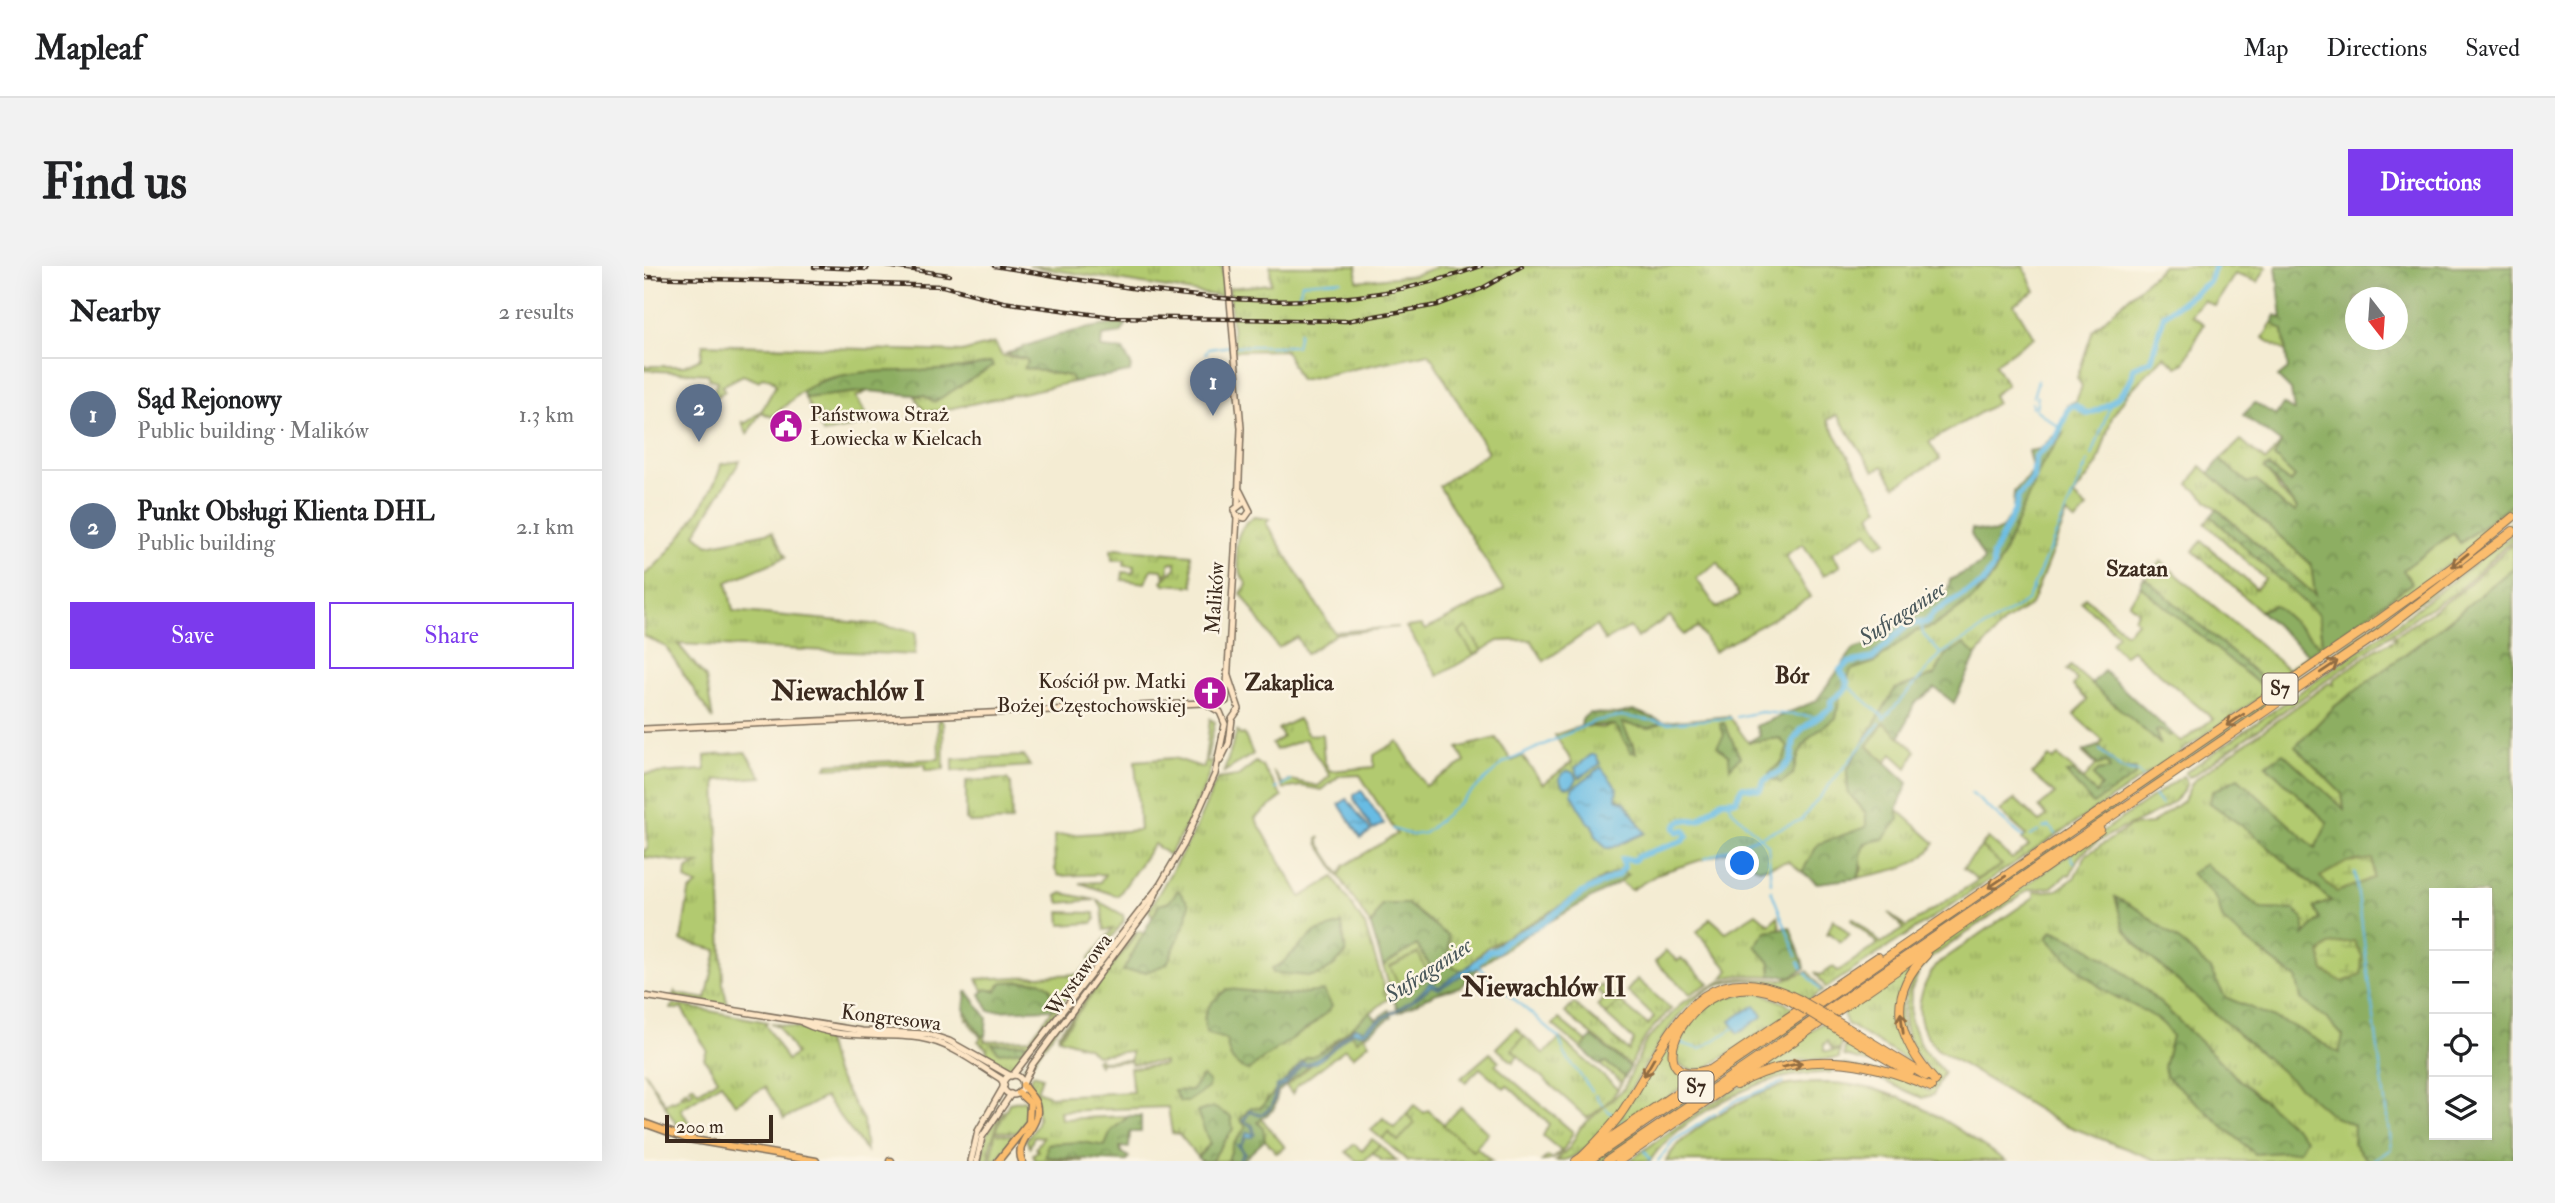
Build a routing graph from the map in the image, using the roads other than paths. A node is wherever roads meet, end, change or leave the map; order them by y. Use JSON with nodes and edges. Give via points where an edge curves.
{"nodes":[{"id":1,"x":1227,"y":266,"type":"edge"},
{"id":2,"x":1241,"y":503,"type":"junction"},
{"id":3,"x":1240,"y":517,"type":"junction"},
{"id":4,"x":2513,"y":517,"type":"edge"},
{"id":5,"x":2513,"y":531,"type":"edge"},
{"id":6,"x":1226,"y":667,"type":"junction"},
{"id":7,"x":1236,"y":699,"type":"junction"},
{"id":8,"x":1200,"y":702,"type":"junction"},
{"id":9,"x":1225,"y":702,"type":"junction"},
{"id":10,"x":1221,"y":714,"type":"junction"},
{"id":11,"x":1234,"y":716,"type":"junction"},
{"id":12,"x":644,"y":729,"type":"edge"},
{"id":13,"x":2192,"y":761,"type":"junction"},
{"id":14,"x":1216,"y":771,"type":"junction"},
{"id":15,"x":1160,"y":885,"type":"junction"},
{"id":16,"x":1937,"y":943,"type":"junction"},
{"id":17,"x":644,"y":996,"type":"edge"},
{"id":18,"x":1818,"y":1001,"type":"dead end"},
{"id":19,"x":1840,"y":1005,"type":"junction"},
{"id":20,"x":1800,"y":1007,"type":"junction"},
{"id":21,"x":1830,"y":1012,"type":"dead end"},
{"id":22,"x":800,"y":1022,"type":"junction"},
{"id":23,"x":1716,"y":1066,"type":"junction"},
{"id":24,"x":1012,"y":1075,"type":"junction"},
{"id":25,"x":1023,"y":1084,"type":"junction"},
{"id":26,"x":1933,"y":1084,"type":"junction"},
{"id":27,"x":1004,"y":1085,"type":"junction"},
{"id":28,"x":1015,"y":1094,"type":"junction"},
{"id":29,"x":1708,"y":1100,"type":"junction"},
{"id":30,"x":644,"y":1124,"type":"edge"},
{"id":31,"x":1028,"y":1129,"type":"junction"},
{"id":32,"x":1017,"y":1143,"type":"junction"},
{"id":33,"x":974,"y":1159,"type":"edge"},
{"id":34,"x":1582,"y":1159,"type":"edge"},
{"id":35,"x":816,"y":1161,"type":"edge"},
{"id":36,"x":998,"y":1161,"type":"edge"},
{"id":37,"x":1022,"y":1161,"type":"edge"},
{"id":38,"x":1607,"y":1161,"type":"edge"},
{"id":39,"x":1619,"y":1161,"type":"edge"}],
"edges":[{"from":1,"to":2,"type":"street","via":[[1241,428]]},
{"from":2,"to":3,"type":"street","via":[[1234,510]]},
{"from":2,"to":3,"type":"street","via":[[1250,511]]},
{"from":3,"to":6,"type":"street","name":"Malików"},
{"from":4,"to":18,"type":"highway","number":"S7","one_way":true,"via":[[2380,620]]},
{"from":13,"to":5,"type":"highway","number":"S7","one_way":true,"via":[[2424,601]]},
{"from":6,"to":7,"type":"street","name":"Malików"},
{"from":6,"to":9,"type":"street","name":"Malików"},
{"from":7,"to":9,"type":"street"},
{"from":7,"to":11,"type":"street","via":[[1240,707]]},
{"from":8,"to":9,"type":"street"},
{"from":8,"to":10,"type":"street"},
{"from":8,"to":12,"type":"street"},
{"from":9,"to":10,"type":"street"},
{"from":10,"to":11,"type":"street"},
{"from":10,"to":14,"type":"street","name":"Wystawowa","via":[[1225,726]]},
{"from":11,"to":14,"type":"street","name":"Wystawowa"},
{"from":13,"to":16,"type":"highway"},
{"from":13,"to":19,"type":"highway","number":"S7"},
{"from":14,"to":15,"type":"street","name":"Wystawowa","via":[[1195,824]]},
{"from":15,"to":24,"type":"street","name":"Wystawowa"},
{"from":15,"to":25,"type":"street","name":"Wystawowa","via":[[1150,906],[1032,1065]]},
{"from":16,"to":19,"type":"highway"},
{"from":26,"to":16,"type":"highway","one_way":true,"via":[[1907,1045],[1900,1017],[1908,979]]},
{"from":17,"to":22,"type":"street","name":"Kongresowa"},
{"from":19,"to":21,"type":"highway","number":"S7"},
{"from":20,"to":23,"type":"highway"},
{"from":20,"to":23,"type":"highway","via":[[1772,993],[1742,990],[1721,995],[1695,1010],[1672,1041],[1673,1059],[1691,1072]]},
{"from":20,"to":26,"type":"highway","bridge":true},
{"from":20,"to":34,"type":"highway","number":"S7"},
{"from":20,"to":34,"type":"highway","one_way":true,"via":[[1773,987],[1752,983],[1706,993],[1678,1019],[1622,1112]]},
{"from":22,"to":24,"type":"street","name":"Kongresowa","via":[[928,1034]]},
{"from":22,"to":27,"type":"street","name":"Kongresowa","via":[[841,1032],[935,1042],[961,1054]]},
{"from":23,"to":34,"type":"highway"},
{"from":24,"to":25,"type":"street","name":"Kongresowa"},
{"from":24,"to":27,"type":"street","name":"Wystawowa"},
{"from":25,"to":28,"type":"street","name":"Wystawowa"},
{"from":25,"to":31,"type":"main road","via":[[1036,1106],[1035,1121]]},
{"from":29,"to":26,"type":"highway","one_way":true,"via":[[1771,1070],[1834,1060],[1891,1070]]},
{"from":27,"to":28,"type":"street","name":"Kongresowa"},
{"from":27,"to":33,"type":"street","name":"Wystawowa","via":[[978,1131]]},
{"from":28,"to":31,"type":"main road","via":[[1031,1106]]},
{"from":28,"to":33,"type":"street","name":"Wystawowa","via":[[982,1137]]},
{"from":29,"to":38,"type":"highway","number":"S7","via":[[1817,1021]]},
{"from":29,"to":39,"type":"highway"},
{"from":30,"to":35,"type":"main road","via":[[688,1139]]},
{"from":31,"to":32,"type":"main road"},
{"from":32,"to":36,"type":"main road"},
{"from":32,"to":37,"type":"main road"}]}
